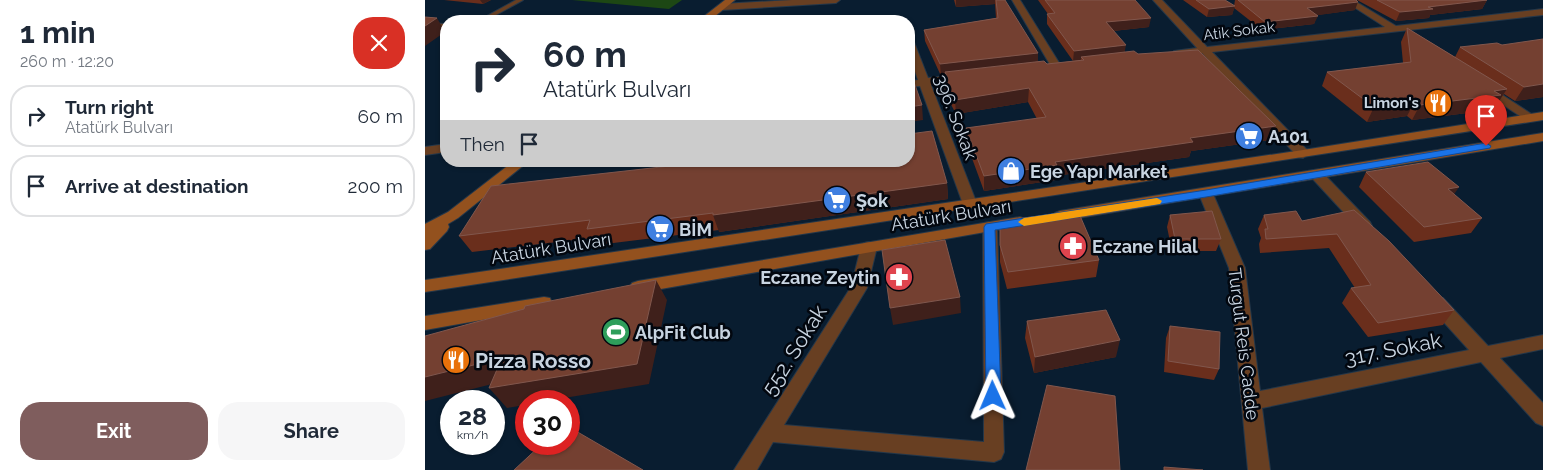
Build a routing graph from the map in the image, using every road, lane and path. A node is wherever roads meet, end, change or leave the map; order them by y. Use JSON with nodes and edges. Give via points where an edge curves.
{"nodes":[{"id":1,"x":520,"y":0,"type":"edge"},
{"id":2,"x":731,"y":0,"type":"edge"},
{"id":3,"x":836,"y":0,"type":"edge"},
{"id":4,"x":1016,"y":0,"type":"edge"},
{"id":5,"x":1157,"y":0,"type":"edge"},
{"id":6,"x":1347,"y":0,"type":"edge"},
{"id":7,"x":722,"y":7,"type":"junction"},
{"id":8,"x":1543,"y":12,"type":"edge"},
{"id":9,"x":492,"y":15,"type":"edge"},
{"id":10,"x":711,"y":15,"type":"edge"},
{"id":11,"x":425,"y":26,"type":"edge"},
{"id":12,"x":440,"y":27,"type":"edge"},
{"id":13,"x":1393,"y":29,"type":"junction"},
{"id":14,"x":1410,"y":39,"type":"edge"},
{"id":15,"x":1204,"y":50,"type":"junction"},
{"id":16,"x":1164,"y":54,"type":"edge"},
{"id":17,"x":915,"y":59,"type":"edge"},
{"id":18,"x":1056,"y":66,"type":"edge"},
{"id":19,"x":971,"y":76,"type":"edge"},
{"id":20,"x":1474,"y":81,"type":"edge"},
{"id":21,"x":923,"y":82,"type":"junction"},
{"id":22,"x":915,"y":83,"type":"edge"},
{"id":23,"x":1537,"y":116,"type":"edge"},
{"id":24,"x":1543,"y":136,"type":"edge"},
{"id":25,"x":440,"y":149,"type":"edge"},
{"id":26,"x":425,"y":151,"type":"edge"},
{"id":27,"x":1303,"y":154,"type":"junction"},
{"id":28,"x":515,"y":167,"type":"edge"},
{"id":29,"x":1316,"y":174,"type":"junction"},
{"id":30,"x":1206,"y":194,"type":"junction"},
{"id":31,"x":970,"y":204,"type":"junction"},
{"id":32,"x":453,"y":215,"type":"junction"},
{"id":33,"x":990,"y":227,"type":"junction"},
{"id":34,"x":425,"y":231,"type":"edge"},
{"id":35,"x":1377,"y":238,"type":"edge"},
{"id":36,"x":425,"y":245,"type":"edge"},
{"id":37,"x":869,"y":247,"type":"junction"},
{"id":38,"x":425,"y":286,"type":"edge"},
{"id":39,"x":628,"y":288,"type":"edge"},
{"id":40,"x":1424,"y":289,"type":"edge"},
{"id":41,"x":560,"y":300,"type":"edge"},
{"id":42,"x":425,"y":323,"type":"edge"},
{"id":43,"x":1543,"y":342,"type":"edge"},
{"id":44,"x":1485,"y":354,"type":"junction"},
{"id":45,"x":1253,"y":401,"type":"junction"},
{"id":46,"x":1543,"y":417,"type":"edge"},
{"id":47,"x":770,"y":433,"type":"junction"},
{"id":48,"x":745,"y":470,"type":"edge"},
{"id":49,"x":1259,"y":470,"type":"edge"}],
"edges":[{"from":1,"to":9,"type":"lane"},
{"from":2,"to":7,"type":"main road"},
{"from":3,"to":7,"type":"street"},
{"from":4,"to":18,"type":"street"},
{"from":5,"to":15,"type":"street"},
{"from":6,"to":13,"type":"street"},
{"from":7,"to":10,"type":"main road"},
{"from":8,"to":13,"type":"street","name":"Atik Sokak"},
{"from":11,"to":12,"type":"street"},
{"from":13,"to":14,"type":"street"},
{"from":13,"to":15,"type":"street","name":"Atik Sokak"},
{"from":15,"to":16,"type":"street","name":"Atik Sokak"},
{"from":15,"to":27,"type":"street"},
{"from":17,"to":21,"type":"street","name":"396. Sokak"},
{"from":19,"to":21,"type":"street"},
{"from":20,"to":23,"type":"street"},
{"from":21,"to":22,"type":"street"},
{"from":21,"to":31,"type":"street","name":"396. Sokak"},
{"from":23,"to":27,"type":"main road","name":"Atatürk Bulvarı"},
{"from":24,"to":29,"type":"main road","name":"Atatürk Bulvarı"},
{"from":25,"to":26,"type":"street"},
{"from":27,"to":31,"type":"main road","name":"Atatürk Bulvarı"},
{"from":28,"to":32,"type":"main road"},
{"from":29,"to":30,"type":"main road","name":"Atatürk Bulvarı"},
{"from":29,"to":35,"type":"street"},
{"from":30,"to":33,"type":"main road","name":"Atatürk Bulvarı"},
{"from":30,"to":45,"type":"street","name":"Turgut Reis Cadde","via":[[1237,268]]},
{"from":31,"to":38,"type":"main road","name":"Atatürk Bulvarı"},
{"from":32,"to":34,"type":"main road"},
{"from":32,"to":36,"type":"main road"},
{"from":33,"to":37,"type":"main road","name":"Atatürk Bulvarı"},
{"from":33,"to":47,"type":"street","via":[[994,452]]},
{"from":37,"to":39,"type":"main road","name":"Atatürk Bulvarı"},
{"from":37,"to":47,"type":"street","name":"552. Sokak","via":[[859,288]]},
{"from":40,"to":44,"type":"street"},
{"from":41,"to":42,"type":"main road"},
{"from":43,"to":44,"type":"street","name":"317. Sokak"},
{"from":44,"to":45,"type":"street","name":"317. Sokak"},
{"from":44,"to":46,"type":"street"},
{"from":45,"to":49,"type":"street","name":"Turgut Reis Cadde"},
{"from":47,"to":48,"type":"street","name":"552. Sokak"}]}
